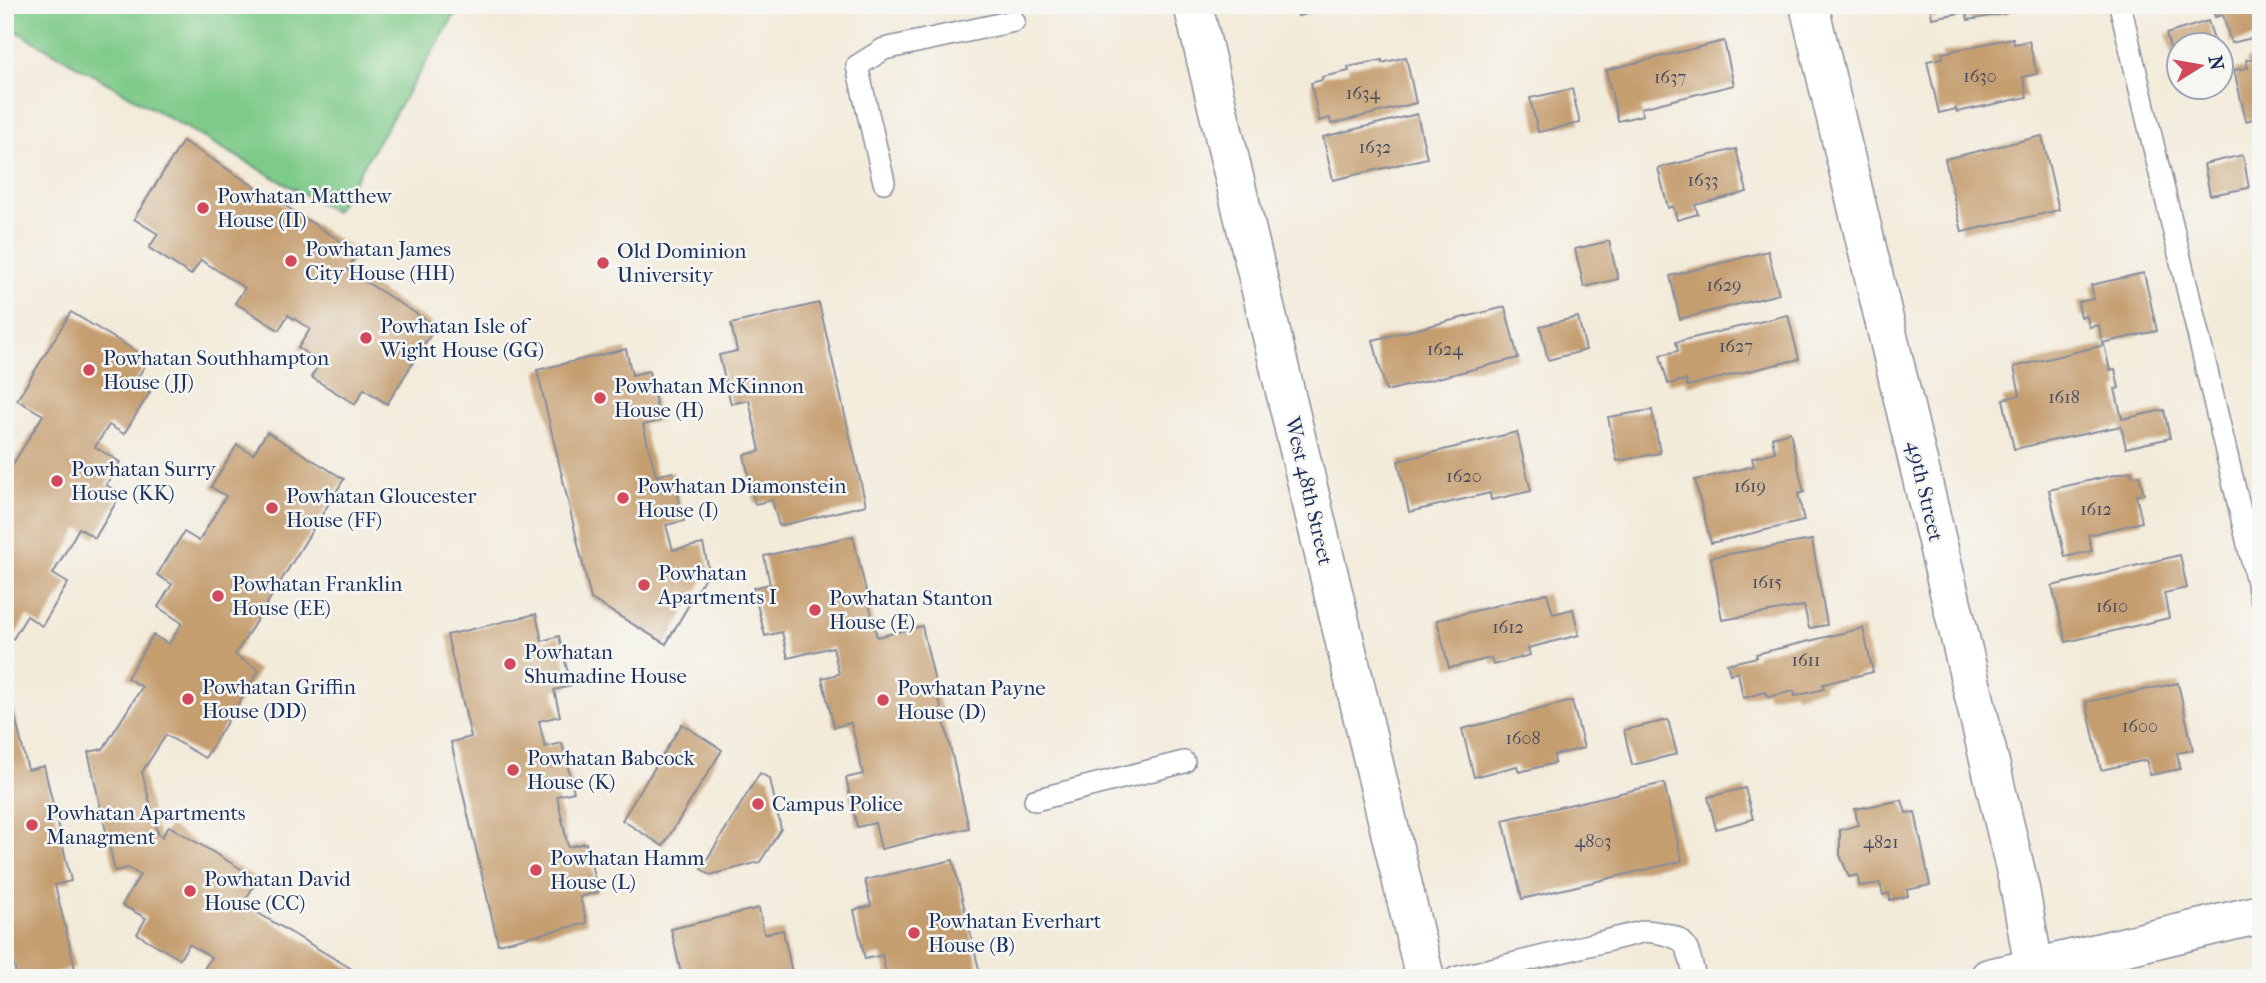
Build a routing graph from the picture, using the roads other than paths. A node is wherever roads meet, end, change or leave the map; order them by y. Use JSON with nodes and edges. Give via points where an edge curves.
{"nodes":[{"id":1,"x":1193,"y":5,"type":"edge"},
{"id":2,"x":1809,"y":5,"type":"edge"},
{"id":3,"x":2120,"y":5,"type":"edge"},
{"id":4,"x":1014,"y":21,"type":"dead end"},
{"id":5,"x":884,"y":182,"type":"dead end"},
{"id":6,"x":2261,"y":598,"type":"edge"},
{"id":7,"x":1184,"y":762,"type":"dead end"},
{"id":8,"x":1035,"y":800,"type":"dead end"},
{"id":9,"x":2261,"y":914,"type":"edge"},
{"id":10,"x":2034,"y":973,"type":"edge"},
{"id":11,"x":1425,"y":978,"type":"edge"},
{"id":12,"x":1455,"y":978,"type":"edge"},
{"id":13,"x":1695,"y":978,"type":"edge"},
{"id":14,"x":1989,"y":978,"type":"edge"}],
"edges":[{"from":1,"to":11,"type":"street","name":"West 48th Street"},
{"from":2,"to":10,"type":"street","name":"49th Street","via":[[2020,889]]},
{"from":3,"to":6,"type":"lane"},
{"from":4,"to":5,"type":"lane","via":[[884,50],[857,66]]},
{"from":7,"to":8,"type":"lane"},
{"from":9,"to":10,"type":"street"},
{"from":10,"to":14,"type":"street"},
{"from":12,"to":13,"type":"lane","via":[[1646,931],[1672,934],[1687,946]]}]}
